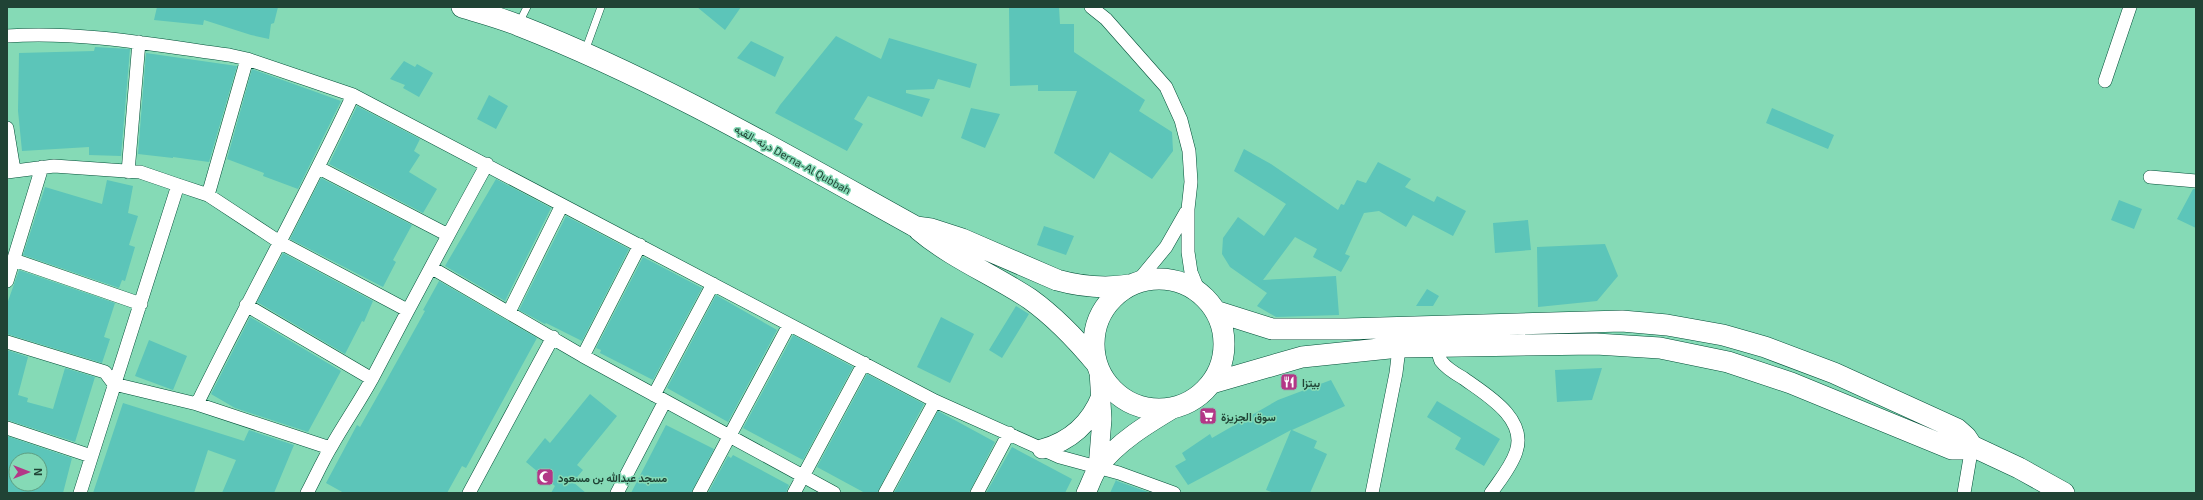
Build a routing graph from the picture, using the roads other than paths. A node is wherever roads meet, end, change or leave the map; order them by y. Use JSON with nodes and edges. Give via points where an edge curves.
{"nodes":[{"id":1,"x":462,"y":7,"type":"edge"},
{"id":2,"x":601,"y":7,"type":"edge"},
{"id":3,"x":1091,"y":7,"type":"edge"},
{"id":4,"x":2130,"y":7,"type":"edge"},
{"id":5,"x":523,"y":16,"type":"edge"},
{"id":6,"x":7,"y":36,"type":"edge"},
{"id":7,"x":139,"y":42,"type":"junction"},
{"id":8,"x":585,"y":53,"type":"junction"},
{"id":9,"x":247,"y":59,"type":"junction"},
{"id":10,"x":2105,"y":81,"type":"dead end"},
{"id":11,"x":353,"y":94,"type":"junction"},
{"id":12,"x":7,"y":128,"type":"edge"},
{"id":13,"x":487,"y":164,"type":"junction"},
{"id":14,"x":42,"y":167,"type":"junction"},
{"id":15,"x":319,"y":168,"type":"junction"},
{"id":16,"x":11,"y":171,"type":"edge"},
{"id":17,"x":128,"y":172,"type":"junction"},
{"id":18,"x":2150,"y":177,"type":"dead end"},
{"id":19,"x":2196,"y":181,"type":"edge"},
{"id":20,"x":178,"y":185,"type":"junction"},
{"id":21,"x":208,"y":195,"type":"junction"},
{"id":22,"x":562,"y":205,"type":"junction"},
{"id":23,"x":1188,"y":209,"type":"junction"},
{"id":24,"x":916,"y":226,"type":"junction"},
{"id":25,"x":448,"y":235,"type":"junction"},
{"id":26,"x":281,"y":243,"type":"junction"},
{"id":27,"x":640,"y":245,"type":"junction"},
{"id":28,"x":14,"y":260,"type":"junction"},
{"id":29,"x":432,"y":268,"type":"junction"},
{"id":30,"x":7,"y":281,"type":"edge"},
{"id":31,"x":1134,"y":283,"type":"junction"},
{"id":32,"x":713,"y":284,"type":"junction"},
{"id":33,"x":1199,"y":292,"type":"junction"},
{"id":34,"x":141,"y":304,"type":"junction"},
{"id":35,"x":246,"y":305,"type":"junction"},
{"id":36,"x":407,"y":310,"type":"junction"},
{"id":37,"x":1216,"y":311,"type":"junction"},
{"id":38,"x":509,"y":312,"type":"junction"},
{"id":39,"x":789,"y":325,"type":"junction"},
{"id":40,"x":553,"y":337,"type":"junction"},
{"id":41,"x":1400,"y":338,"type":"junction"},
{"id":42,"x":7,"y":342,"type":"edge"},
{"id":43,"x":1436,"y":347,"type":"junction"},
{"id":44,"x":582,"y":356,"type":"junction"},
{"id":45,"x":864,"y":363,"type":"junction"},
{"id":46,"x":1097,"y":367,"type":"junction"},
{"id":47,"x":372,"y":379,"type":"junction"},
{"id":48,"x":1212,"y":383,"type":"junction"},
{"id":49,"x":114,"y":384,"type":"junction"},
{"id":50,"x":1101,"y":395,"type":"junction"},
{"id":51,"x":660,"y":398,"type":"junction"},
{"id":52,"x":934,"y":401,"type":"junction"},
{"id":53,"x":196,"y":404,"type":"junction"},
{"id":54,"x":1176,"y":407,"type":"junction"},
{"id":55,"x":7,"y":428,"type":"edge"},
{"id":56,"x":1009,"y":434,"type":"junction"},
{"id":57,"x":729,"y":436,"type":"junction"},
{"id":58,"x":1972,"y":446,"type":"junction"},
{"id":59,"x":330,"y":448,"type":"junction"},
{"id":60,"x":1042,"y":449,"type":"junction"},
{"id":61,"x":91,"y":456,"type":"junction"},
{"id":62,"x":1098,"y":468,"type":"junction"},
{"id":63,"x":803,"y":476,"type":"junction"},
{"id":64,"x":80,"y":493,"type":"edge"},
{"id":65,"x":307,"y":493,"type":"edge"},
{"id":66,"x":469,"y":493,"type":"edge"},
{"id":67,"x":617,"y":493,"type":"edge"},
{"id":68,"x":699,"y":493,"type":"edge"},
{"id":69,"x":794,"y":493,"type":"edge"},
{"id":70,"x":834,"y":493,"type":"edge"},
{"id":71,"x":885,"y":493,"type":"edge"},
{"id":72,"x":977,"y":493,"type":"edge"},
{"id":73,"x":1086,"y":493,"type":"edge"},
{"id":74,"x":1174,"y":493,"type":"edge"},
{"id":75,"x":1372,"y":493,"type":"edge"},
{"id":76,"x":1491,"y":493,"type":"edge"},
{"id":77,"x":1964,"y":493,"type":"edge"},
{"id":78,"x":2064,"y":493,"type":"edge"}],
"edges":[{"from":1,"to":5,"type":"main road","name":"درنه-القبه Derna-Al Qubbah"},
{"from":2,"to":8,"type":"lane"},
{"from":3,"to":23,"type":"street","via":[[1110,24],[1166,87],[1181,120],[1189,151],[1191,182]]},
{"from":4,"to":10,"type":"street"},
{"from":5,"to":8,"type":"main road","name":"درنه-القبه Derna-Al Qubbah"},
{"from":6,"to":7,"type":"street"},
{"from":7,"to":9,"type":"street"},
{"from":7,"to":17,"type":"street"},
{"from":8,"to":24,"type":"main road","name":"درنه-القبه Derna-Al Qubbah","via":[[708,112]]},
{"from":9,"to":11,"type":"street"},
{"from":9,"to":21,"type":"street"},
{"from":11,"to":13,"type":"street"},
{"from":11,"to":15,"type":"street"},
{"from":12,"to":16,"type":"street"},
{"from":13,"to":22,"type":"street"},
{"from":13,"to":25,"type":"street"},
{"from":14,"to":16,"type":"street"},
{"from":14,"to":17,"type":"street"},
{"from":14,"to":28,"type":"street"},
{"from":15,"to":25,"type":"street"},
{"from":15,"to":26,"type":"street"},
{"from":17,"to":20,"type":"street","via":[[140,172]]},
{"from":18,"to":19,"type":"street"},
{"from":20,"to":21,"type":"street"},
{"from":20,"to":34,"type":"street"},
{"from":21,"to":26,"type":"street"},
{"from":22,"to":27,"type":"street"},
{"from":22,"to":38,"type":"street"},
{"from":23,"to":31,"type":"street","via":[[1166,247]]},
{"from":23,"to":33,"type":"street","via":[[1188,252],[1191,272]]},
{"from":24,"to":31,"type":"main road","name":"درنه-القبه Derna-Al Qubbah","via":[[952,235],[1064,282],[1100,288]]},
{"from":24,"to":46,"type":"main road","via":[[940,246],[1030,299],[1066,329]]},
{"from":25,"to":29,"type":"street"},
{"from":26,"to":35,"type":"street"},
{"from":26,"to":36,"type":"street"},
{"from":27,"to":32,"type":"street"},
{"from":27,"to":44,"type":"street"},
{"from":28,"to":30,"type":"street"},
{"from":28,"to":34,"type":"street"},
{"from":29,"to":36,"type":"street"},
{"from":29,"to":38,"type":"street"},
{"from":31,"to":33,"type":"main road","via":[[1154,278],[1170,279]]},
{"from":31,"to":46,"type":"main road","via":[[1112,299],[1099,318],[1094,333]]},
{"from":32,"to":39,"type":"street"},
{"from":32,"to":51,"type":"street"},
{"from":33,"to":37,"type":"main road"},
{"from":34,"to":49,"type":"street"},
{"from":35,"to":47,"type":"street"},
{"from":35,"to":53,"type":"street"},
{"from":36,"to":47,"type":"street"},
{"from":37,"to":41,"type":"main road","via":[[1272,329]]},
{"from":37,"to":48,"type":"main road","via":[[1222,327],[1224,344],[1222,361]]},
{"from":38,"to":40,"type":"street"},
{"from":39,"to":45,"type":"street"},
{"from":39,"to":57,"type":"street"},
{"from":40,"to":44,"type":"street"},
{"from":40,"to":66,"type":"street"},
{"from":41,"to":43,"type":"main road"},
{"from":41,"to":48,"type":"main road","via":[[1302,356]]},
{"from":41,"to":58,"type":"main road","via":[[1622,321],[1667,325],[1723,335],[1765,347],[1834,373],[1957,429]]},
{"from":41,"to":75,"type":"street"},
{"from":42,"to":49,"type":"street","via":[[106,372]]},
{"from":43,"to":58,"type":"main road","via":[[1596,344],[1660,348],[1728,362],[1791,383],[1952,449]]},
{"from":43,"to":76,"type":"street","via":[[1442,361],[1453,372],[1502,408],[1512,419],[1517,433],[1517,450],[1510,466]]},
{"from":44,"to":51,"type":"street"},
{"from":45,"to":52,"type":"street"},
{"from":45,"to":63,"type":"street"},
{"from":46,"to":50,"type":"main road"},
{"from":46,"to":54,"type":"main road","via":[[1107,384],[1131,404],[1161,410]]},
{"from":47,"to":59,"type":"street"},
{"from":48,"to":54,"type":"main road","via":[[1192,401]]},
{"from":49,"to":53,"type":"street"},
{"from":49,"to":61,"type":"street"},
{"from":50,"to":60,"type":"main road","via":[[1092,416],[1076,432],[1066,440]]},
{"from":50,"to":62,"type":"main road"},
{"from":51,"to":57,"type":"street"},
{"from":51,"to":67,"type":"street"},
{"from":52,"to":56,"type":"street"},
{"from":52,"to":71,"type":"street"},
{"from":53,"to":59,"type":"street"},
{"from":54,"to":62,"type":"main road","via":[[1135,434]]},
{"from":55,"to":61,"type":"street"},
{"from":56,"to":60,"type":"street"},
{"from":56,"to":72,"type":"street"},
{"from":57,"to":63,"type":"street"},
{"from":57,"to":68,"type":"street"},
{"from":58,"to":77,"type":"street"},
{"from":58,"to":78,"type":"main road"},
{"from":59,"to":65,"type":"street"},
{"from":60,"to":62,"type":"street","via":[[1071,461]]},
{"from":61,"to":64,"type":"street"},
{"from":62,"to":73,"type":"main road"},
{"from":62,"to":74,"type":"street"},
{"from":63,"to":69,"type":"street"},
{"from":63,"to":70,"type":"street"}]}
